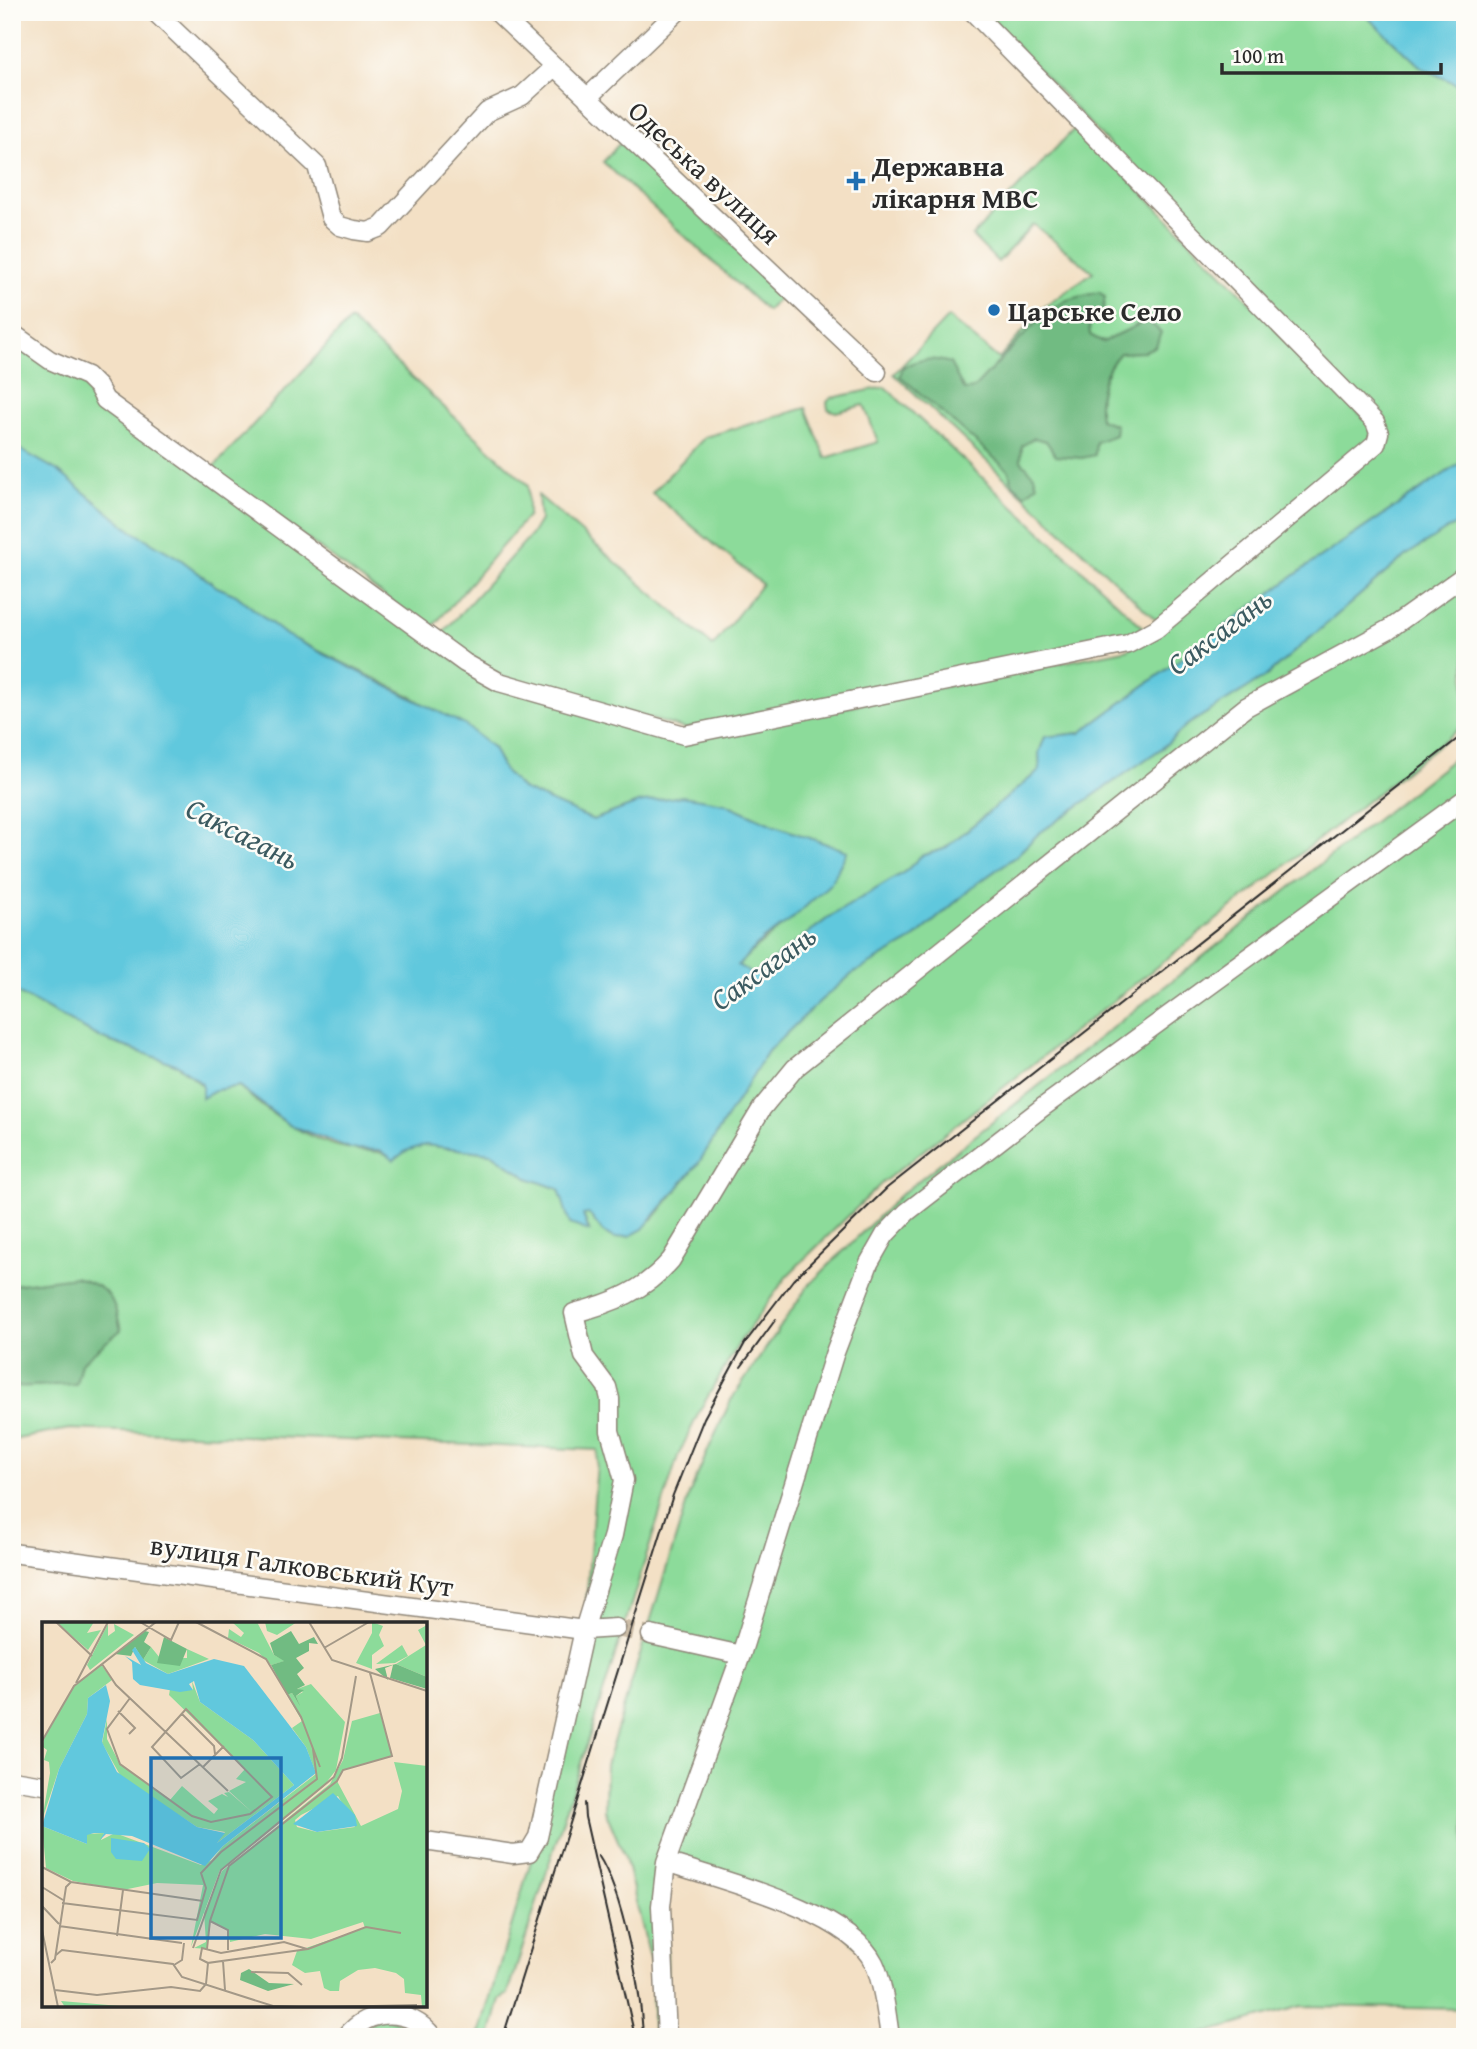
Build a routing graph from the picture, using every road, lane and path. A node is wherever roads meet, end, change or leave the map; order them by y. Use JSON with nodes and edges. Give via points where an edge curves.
{"nodes":[{"id":1,"x":155,"y":12,"type":"edge"},
{"id":2,"x":497,"y":12,"type":"edge"},
{"id":3,"x":677,"y":12,"type":"edge"},
{"id":4,"x":973,"y":12,"type":"edge"},
{"id":5,"x":554,"y":67,"type":"junction"},
{"id":6,"x":587,"y":98,"type":"junction"},
{"id":7,"x":12,"y":333,"type":"edge"},
{"id":8,"x":877,"y":372,"type":"dead end"},
{"id":9,"x":1465,"y":575,"type":"edge"},
{"id":10,"x":1465,"y":799,"type":"edge"},
{"id":11,"x":12,"y":1553,"type":"edge"},
{"id":12,"x":617,"y":1628,"type":"tunnel mouth"},
{"id":13,"x":584,"y":1629,"type":"junction"},
{"id":14,"x":651,"y":1635,"type":"tunnel mouth"},
{"id":15,"x":741,"y":1655,"type":"junction"},
{"id":16,"x":12,"y":1780,"type":"edge"},
{"id":17,"x":42,"y":1785,"type":"edge"},
{"id":18,"x":427,"y":1842,"type":"edge"},
{"id":19,"x":666,"y":1863,"type":"junction"},
{"id":20,"x":346,"y":2037,"type":"edge"},
{"id":21,"x":433,"y":2037,"type":"edge"},
{"id":22,"x":667,"y":2037,"type":"edge"},
{"id":23,"x":890,"y":2037,"type":"edge"}],
"edges":[{"from":1,"to":5,"type":"street","via":[[317,166],[331,218],[340,226],[368,232],[381,227],[487,111],[522,96]]},
{"from":2,"to":5,"type":"street","name":"Одеська вулиця"},
{"from":3,"to":6,"type":"street"},
{"from":4,"to":7,"type":"street","via":[[1375,422],[1379,433],[1376,444],[1156,629],[1128,644],[684,735],[499,682],[465,663],[105,400],[86,376],[50,360]]},
{"from":5,"to":6,"type":"street","name":"Одеська вулиця"},
{"from":6,"to":8,"type":"street","name":"Одеська вулиця"},
{"from":9,"to":13,"type":"street","via":[[1389,629],[1246,707],[794,1068],[762,1108],[661,1272],[633,1293],[574,1313],[584,1356],[607,1387],[610,1431],[624,1480],[614,1535]]},
{"from":10,"to":15,"type":"street","via":[[1043,1107],[907,1212],[885,1235],[869,1263],[834,1354]]},
{"from":11,"to":13,"type":"street","name":"вулиця Галковський Кут"},
{"from":12,"to":13,"type":"street","name":"вулиця Галковський Кут"},
{"from":13,"to":18,"type":"street","via":[[538,1837],[529,1852],[513,1854]]},
{"from":14,"to":15,"type":"street"},
{"from":15,"to":19,"type":"street"},
{"from":16,"to":17,"type":"street"},
{"from":19,"to":22,"type":"street","via":[[661,1906]]},
{"from":19,"to":23,"type":"street","via":[[774,1898],[833,1923],[875,1964]]},
{"from":20,"to":21,"type":"street","via":[[366,2019],[389,2014],[412,2019]]}]}
